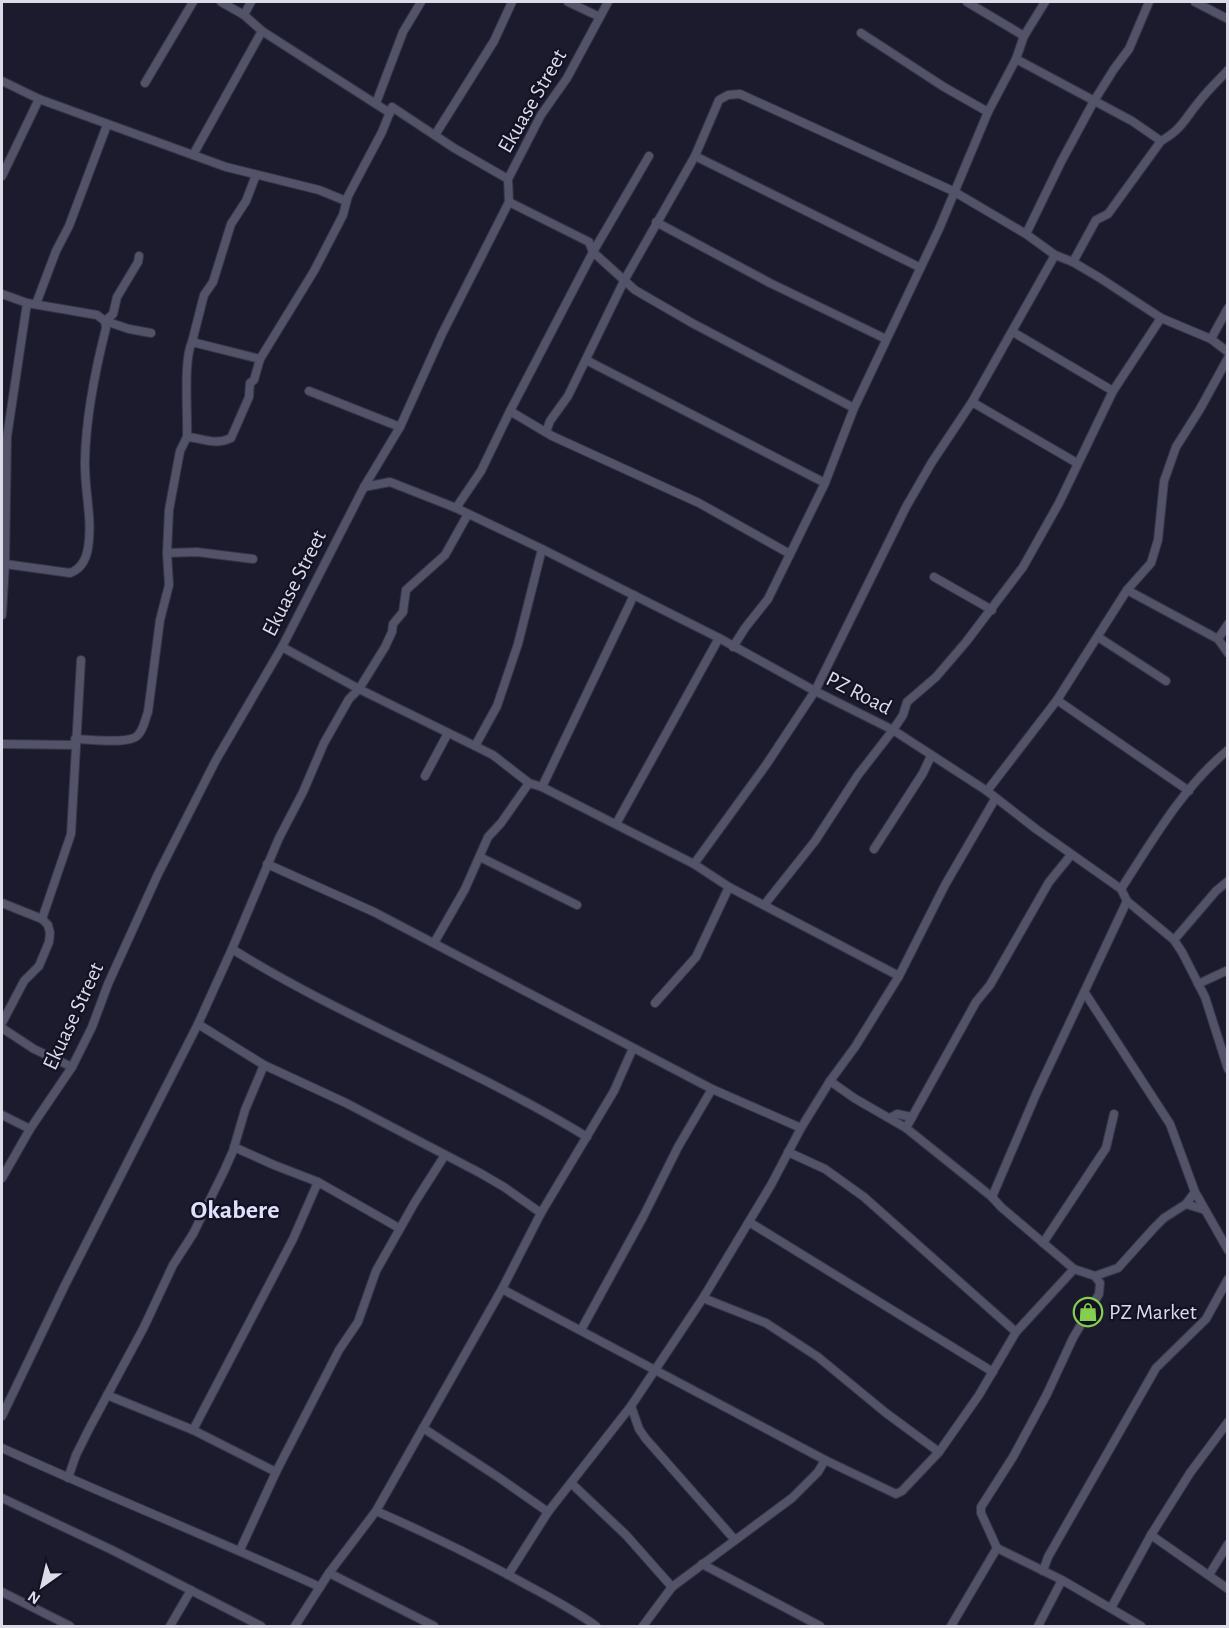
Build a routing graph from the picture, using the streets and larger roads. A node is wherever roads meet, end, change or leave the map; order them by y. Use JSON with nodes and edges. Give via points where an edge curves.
{"nodes":[{"id":1,"x":193,"y":2,"type":"edge"},
{"id":2,"x":221,"y":2,"type":"edge"},
{"id":3,"x":251,"y":2,"type":"edge"},
{"id":4,"x":421,"y":2,"type":"edge"},
{"id":5,"x":512,"y":2,"type":"edge"},
{"id":6,"x":568,"y":2,"type":"edge"},
{"id":7,"x":608,"y":2,"type":"edge"},
{"id":8,"x":967,"y":2,"type":"edge"},
{"id":9,"x":1045,"y":2,"type":"edge"},
{"id":10,"x":1149,"y":2,"type":"edge"},
{"id":11,"x":1195,"y":2,"type":"edge"},
{"id":12,"x":244,"y":15,"type":"junction"},
{"id":13,"x":600,"y":17,"type":"junction"},
{"id":14,"x":1227,"y":19,"type":"edge"},
{"id":15,"x":262,"y":31,"type":"junction"},
{"id":16,"x":861,"y":33,"type":"dead end"},
{"id":17,"x":1024,"y":36,"type":"junction"},
{"id":18,"x":1016,"y":58,"type":"junction"},
{"id":19,"x":1227,"y":70,"type":"edge"},
{"id":20,"x":2,"y":81,"type":"edge"},
{"id":21,"x":145,"y":83,"type":"dead end"},
{"id":22,"x":39,"y":99,"type":"junction"},
{"id":23,"x":1094,"y":101,"type":"junction"},
{"id":24,"x":376,"y":103,"type":"junction"},
{"id":25,"x":988,"y":112,"type":"junction"},
{"id":26,"x":390,"y":113,"type":"junction"},
{"id":27,"x":107,"y":125,"type":"junction"},
{"id":28,"x":435,"y":135,"type":"junction"},
{"id":29,"x":1161,"y":141,"type":"junction"},
{"id":30,"x":193,"y":155,"type":"junction"},
{"id":31,"x":649,"y":156,"type":"dead end"},
{"id":32,"x":695,"y":156,"type":"junction"},
{"id":33,"x":256,"y":175,"type":"junction"},
{"id":34,"x":2,"y":176,"type":"edge"},
{"id":35,"x":508,"y":179,"type":"junction"},
{"id":36,"x":953,"y":191,"type":"junction"},
{"id":37,"x":346,"y":201,"type":"junction"},
{"id":38,"x":509,"y":202,"type":"junction"},
{"id":39,"x":656,"y":222,"type":"junction"},
{"id":40,"x":1026,"y":234,"type":"junction"},
{"id":41,"x":593,"y":252,"type":"junction"},
{"id":42,"x":1055,"y":255,"type":"junction"},
{"id":43,"x":139,"y":256,"type":"dead end"},
{"id":44,"x":1072,"y":262,"type":"junction"},
{"id":45,"x":920,"y":267,"type":"junction"},
{"id":46,"x":625,"y":279,"type":"junction"},
{"id":47,"x":2,"y":294,"type":"edge"},
{"id":48,"x":27,"y":303,"type":"junction"},
{"id":49,"x":36,"y":304,"type":"junction"},
{"id":50,"x":1227,"y":308,"type":"edge"},
{"id":51,"x":1161,"y":318,"type":"junction"},
{"id":52,"x":105,"y":321,"type":"junction"},
{"id":53,"x":1012,"y":332,"type":"junction"},
{"id":54,"x":151,"y":333,"type":"dead end"},
{"id":55,"x":886,"y":339,"type":"junction"},
{"id":56,"x":1211,"y":339,"type":"junction"},
{"id":57,"x":192,"y":342,"type":"junction"},
{"id":58,"x":1227,"y":352,"type":"edge"},
{"id":59,"x":1227,"y":358,"type":"edge"},
{"id":60,"x":260,"y":359,"type":"junction"},
{"id":61,"x":586,"y":360,"type":"junction"},
{"id":62,"x":309,"y":391,"type":"dead end"},
{"id":63,"x":1113,"y":391,"type":"junction"},
{"id":64,"x":972,"y":402,"type":"junction"},
{"id":65,"x":854,"y":408,"type":"junction"},
{"id":66,"x":510,"y":411,"type":"junction"},
{"id":67,"x":400,"y":427,"type":"junction"},
{"id":68,"x":546,"y":432,"type":"junction"},
{"id":69,"x":187,"y":437,"type":"junction"},
{"id":70,"x":1077,"y":464,"type":"junction"},
{"id":71,"x":825,"y":483,"type":"junction"},
{"id":72,"x":364,"y":487,"type":"junction"},
{"id":73,"x":456,"y":508,"type":"junction"},
{"id":74,"x":468,"y":514,"type":"junction"},
{"id":75,"x":542,"y":549,"type":"junction"},
{"id":76,"x":167,"y":553,"type":"junction"},
{"id":77,"x":790,"y":554,"type":"junction"},
{"id":78,"x":253,"y":559,"type":"dead end"},
{"id":79,"x":6,"y":564,"type":"junction"},
{"id":80,"x":934,"y":577,"type":"dead end"},
{"id":81,"x":1126,"y":590,"type":"junction"},
{"id":82,"x":634,"y":595,"type":"junction"},
{"id":83,"x":992,"y":610,"type":"junction"},
{"id":84,"x":2,"y":615,"type":"edge"},
{"id":85,"x":1227,"y":624,"type":"edge"},
{"id":86,"x":1098,"y":637,"type":"junction"},
{"id":87,"x":719,"y":638,"type":"junction"},
{"id":88,"x":1218,"y":639,"type":"junction"},
{"id":89,"x":282,"y":647,"type":"junction"},
{"id":90,"x":733,"y":647,"type":"junction"},
{"id":91,"x":1227,"y":652,"type":"edge"},
{"id":92,"x":81,"y":660,"type":"dead end"},
{"id":93,"x":1166,"y":681,"type":"dead end"},
{"id":94,"x":359,"y":689,"type":"junction"},
{"id":95,"x":815,"y":691,"type":"junction"},
{"id":96,"x":1057,"y":700,"type":"junction"},
{"id":97,"x":893,"y":730,"type":"junction"},
{"id":98,"x":448,"y":733,"type":"junction"},
{"id":99,"x":75,"y":742,"type":"junction"},
{"id":100,"x":2,"y":744,"type":"edge"},
{"id":101,"x":476,"y":746,"type":"junction"},
{"id":102,"x":1227,"y":750,"type":"edge"},
{"id":103,"x":930,"y":756,"type":"junction"},
{"id":104,"x":425,"y":776,"type":"dead end"},
{"id":105,"x":529,"y":783,"type":"junction"},
{"id":106,"x":542,"y":787,"type":"junction"},
{"id":107,"x":987,"y":791,"type":"junction"},
{"id":108,"x":1189,"y":791,"type":"junction"},
{"id":109,"x":995,"y":799,"type":"junction"},
{"id":110,"x":616,"y":824,"type":"junction"},
{"id":111,"x":874,"y":849,"type":"dead end"},
{"id":112,"x":1071,"y":855,"type":"junction"},
{"id":113,"x":480,"y":857,"type":"junction"},
{"id":114,"x":267,"y":864,"type":"junction"},
{"id":115,"x":694,"y":864,"type":"junction"},
{"id":116,"x":1227,"y":881,"type":"edge"},
{"id":117,"x":729,"y":887,"type":"junction"},
{"id":118,"x":1121,"y":889,"type":"junction"},
{"id":119,"x":1127,"y":901,"type":"junction"},
{"id":120,"x":2,"y":903,"type":"edge"},
{"id":121,"x":765,"y":904,"type":"junction"},
{"id":122,"x":577,"y":905,"type":"dead end"},
{"id":123,"x":42,"y":919,"type":"junction"},
{"id":124,"x":1174,"y":940,"type":"junction"},
{"id":125,"x":434,"y":943,"type":"junction"},
{"id":126,"x":232,"y":949,"type":"junction"},
{"id":127,"x":1227,"y":970,"type":"edge"},
{"id":128,"x":899,"y":976,"type":"junction"},
{"id":129,"x":1198,"y":984,"type":"junction"},
{"id":130,"x":1085,"y":993,"type":"junction"},
{"id":131,"x":655,"y":1003,"type":"dead end"},
{"id":132,"x":2,"y":1023,"type":"edge"},
{"id":133,"x":198,"y":1024,"type":"junction"},
{"id":134,"x":2,"y":1028,"type":"edge"},
{"id":135,"x":633,"y":1048,"type":"junction"},
{"id":136,"x":264,"y":1065,"type":"junction"},
{"id":137,"x":72,"y":1066,"type":"junction"},
{"id":138,"x":1227,"y":1067,"type":"edge"},
{"id":139,"x":830,"y":1081,"type":"junction"},
{"id":140,"x":712,"y":1089,"type":"junction"},
{"id":141,"x":1114,"y":1114,"type":"dead end"},
{"id":142,"x":2,"y":1115,"type":"edge"},
{"id":143,"x":912,"y":1117,"type":"junction"},
{"id":144,"x":890,"y":1118,"type":"junction"},
{"id":145,"x":801,"y":1128,"type":"junction"},
{"id":146,"x":906,"y":1128,"type":"junction"},
{"id":147,"x":30,"y":1130,"type":"junction"},
{"id":148,"x":587,"y":1137,"type":"junction"},
{"id":149,"x":234,"y":1146,"type":"junction"},
{"id":150,"x":788,"y":1152,"type":"junction"},
{"id":151,"x":445,"y":1155,"type":"junction"},
{"id":152,"x":2,"y":1178,"type":"edge"},
{"id":153,"x":318,"y":1182,"type":"junction"},
{"id":154,"x":1195,"y":1192,"type":"junction"},
{"id":155,"x":992,"y":1197,"type":"junction"},
{"id":156,"x":1186,"y":1204,"type":"junction"},
{"id":157,"x":1204,"y":1210,"type":"junction"},
{"id":158,"x":541,"y":1213,"type":"junction"},
{"id":159,"x":749,"y":1222,"type":"junction"},
{"id":160,"x":399,"y":1228,"type":"junction"},
{"id":161,"x":1043,"y":1243,"type":"junction"},
{"id":162,"x":1227,"y":1250,"type":"edge"},
{"id":163,"x":1074,"y":1269,"type":"junction"},
{"id":164,"x":1095,"y":1276,"type":"junction"},
{"id":165,"x":1227,"y":1279,"type":"edge"},
{"id":166,"x":502,"y":1289,"type":"junction"},
{"id":167,"x":703,"y":1298,"type":"junction"},
{"id":168,"x":581,"y":1330,"type":"junction"},
{"id":169,"x":1016,"y":1332,"type":"junction"},
{"id":170,"x":656,"y":1370,"type":"junction"},
{"id":171,"x":993,"y":1372,"type":"junction"},
{"id":172,"x":107,"y":1395,"type":"junction"},
{"id":173,"x":631,"y":1406,"type":"junction"},
{"id":174,"x":2,"y":1416,"type":"edge"},
{"id":175,"x":1227,"y":1422,"type":"edge"},
{"id":176,"x":423,"y":1428,"type":"junction"},
{"id":177,"x":193,"y":1430,"type":"junction"},
{"id":178,"x":2,"y":1448,"type":"edge"},
{"id":179,"x":939,"y":1452,"type":"junction"},
{"id":180,"x":825,"y":1460,"type":"junction"},
{"id":181,"x":276,"y":1472,"type":"junction"},
{"id":182,"x":68,"y":1478,"type":"junction"},
{"id":183,"x":571,"y":1483,"type":"junction"},
{"id":184,"x":2,"y":1498,"type":"edge"},
{"id":185,"x":376,"y":1511,"type":"junction"},
{"id":186,"x":548,"y":1512,"type":"junction"},
{"id":187,"x":1151,"y":1535,"type":"junction"},
{"id":188,"x":735,"y":1540,"type":"junction"},
{"id":189,"x":1227,"y":1544,"type":"edge"},
{"id":190,"x":997,"y":1548,"type":"junction"},
{"id":191,"x":240,"y":1550,"type":"junction"},
{"id":192,"x":702,"y":1564,"type":"junction"},
{"id":193,"x":1042,"y":1571,"type":"junction"},
{"id":194,"x":329,"y":1574,"type":"junction"},
{"id":195,"x":508,"y":1575,"type":"junction"},
{"id":196,"x":1209,"y":1575,"type":"junction"},
{"id":197,"x":1062,"y":1580,"type":"junction"},
{"id":198,"x":320,"y":1587,"type":"junction"},
{"id":199,"x":672,"y":1587,"type":"junction"},
{"id":200,"x":1227,"y":1589,"type":"edge"},
{"id":201,"x":190,"y":1590,"type":"junction"},
{"id":202,"x":2,"y":1592,"type":"edge"},
{"id":203,"x":1111,"y":1608,"type":"junction"},
{"id":204,"x":805,"y":1623,"type":"edge"},
{"id":205,"x":646,"y":1625,"type":"edge"},
{"id":206,"x":70,"y":1626,"type":"edge"},
{"id":207,"x":170,"y":1626,"type":"edge"},
{"id":208,"x":261,"y":1626,"type":"edge"},
{"id":209,"x":296,"y":1626,"type":"edge"},
{"id":210,"x":434,"y":1626,"type":"edge"},
{"id":211,"x":596,"y":1626,"type":"edge"},
{"id":212,"x":820,"y":1626,"type":"edge"},
{"id":213,"x":951,"y":1626,"type":"edge"},
{"id":214,"x":1038,"y":1626,"type":"edge"},
{"id":215,"x":1139,"y":1626,"type":"edge"}],
"edges":[{"from":1,"to":21,"type":"street"},
{"from":2,"to":12,"type":"street"},
{"from":3,"to":12,"type":"street"},
{"from":4,"to":24,"type":"street","via":[[403,32]]},
{"from":5,"to":28,"type":"street","via":[[494,41]]},
{"from":6,"to":13,"type":"street"},
{"from":7,"to":13,"type":"street","name":"Ekuase Street"},
{"from":8,"to":17,"type":"street"},
{"from":9,"to":17,"type":"street"},
{"from":10,"to":23,"type":"street","via":[[1129,49]]},
{"from":11,"to":14,"type":"street"},
{"from":12,"to":15,"type":"street"},
{"from":13,"to":35,"type":"street","name":"Ekuase Street"},
{"from":15,"to":24,"type":"street"},
{"from":15,"to":30,"type":"street"},
{"from":16,"to":25,"type":"street"},
{"from":17,"to":18,"type":"street"},
{"from":18,"to":23,"type":"street"},
{"from":18,"to":25,"type":"street"},
{"from":19,"to":29,"type":"street","via":[[1187,120]]},
{"from":20,"to":22,"type":"street"},
{"from":22,"to":27,"type":"street"},
{"from":22,"to":34,"type":"street"},
{"from":23,"to":29,"type":"street"},
{"from":23,"to":40,"type":"street"},
{"from":24,"to":26,"type":"street"},
{"from":25,"to":36,"type":"street"},
{"from":26,"to":28,"type":"street","via":[[392,107],[397,109]]},
{"from":26,"to":37,"type":"street"},
{"from":27,"to":30,"type":"street"},
{"from":27,"to":49,"type":"street"},
{"from":28,"to":35,"type":"street"},
{"from":29,"to":44,"type":"street","via":[[1108,214],[1096,220]]},
{"from":30,"to":33,"type":"street"},
{"from":31,"to":41,"type":"street"},
{"from":32,"to":36,"type":"street","via":[[719,100],[728,94],[740,94]]},
{"from":32,"to":39,"type":"street"},
{"from":32,"to":45,"type":"street"},
{"from":33,"to":37,"type":"street","via":[[319,190]]},
{"from":33,"to":57,"type":"street","via":[[231,224],[213,282],[204,295]]},
{"from":35,"to":38,"type":"street","name":"Ekuase Street"},
{"from":36,"to":40,"type":"street"},
{"from":36,"to":45,"type":"street"},
{"from":37,"to":60,"type":"street","via":[[343,215],[314,271]]},
{"from":38,"to":41,"type":"street","via":[[589,242]]},
{"from":38,"to":67,"type":"street","name":"Ekuase Street"},
{"from":39,"to":46,"type":"street"},
{"from":39,"to":55,"type":"street"},
{"from":40,"to":42,"type":"street"},
{"from":41,"to":46,"type":"street"},
{"from":41,"to":66,"type":"street"},
{"from":42,"to":44,"type":"street"},
{"from":42,"to":53,"type":"street"},
{"from":43,"to":52,"type":"street","via":[[117,297],[113,314]]},
{"from":44,"to":51,"type":"street"},
{"from":45,"to":55,"type":"street"},
{"from":46,"to":61,"type":"street"},
{"from":46,"to":65,"type":"street","via":[[635,290],[692,323]]},
{"from":47,"to":48,"type":"street"},
{"from":48,"to":49,"type":"street"},
{"from":48,"to":79,"type":"street","via":[[7,437]]},
{"from":49,"to":52,"type":"street","via":[[97,315]]},
{"from":50,"to":56,"type":"street"},
{"from":51,"to":56,"type":"street"},
{"from":51,"to":63,"type":"street"},
{"from":52,"to":54,"type":"street"},
{"from":52,"to":79,"type":"street","via":[[85,460],[90,530],[86,556],[82,565],[70,573]]},
{"from":53,"to":63,"type":"street"},
{"from":53,"to":64,"type":"street"},
{"from":55,"to":65,"type":"street"},
{"from":56,"to":58,"type":"street"},
{"from":57,"to":60,"type":"street"},
{"from":57,"to":69,"type":"street"},
{"from":59,"to":81,"type":"street","via":[[1176,447],[1164,480],[1158,540],[1151,563]]},
{"from":60,"to":69,"type":"street","via":[[231,438],[210,442]]},
{"from":61,"to":68,"type":"street"},
{"from":61,"to":71,"type":"street"},
{"from":62,"to":67,"type":"street"},
{"from":63,"to":70,"type":"street"},
{"from":64,"to":70,"type":"street"},
{"from":64,"to":95,"type":"street","via":[[906,507]]},
{"from":65,"to":71,"type":"street"},
{"from":66,"to":68,"type":"street"},
{"from":66,"to":73,"type":"street","via":[[481,471]]},
{"from":67,"to":72,"type":"street","name":"Ekuase Street"},
{"from":68,"to":77,"type":"street","via":[[699,503]]},
{"from":69,"to":76,"type":"street","via":[[180,451],[169,510]]},
{"from":70,"to":83,"type":"street","via":[[1023,567]]},
{"from":71,"to":77,"type":"street"},
{"from":72,"to":73,"type":"street","name":"PZ Road","via":[[390,482]]},
{"from":72,"to":89,"type":"street","name":"Ekuase Street"},
{"from":73,"to":74,"type":"street","name":"PZ Road"},
{"from":74,"to":75,"type":"street","name":"PZ Road"},
{"from":74,"to":94,"type":"street","via":[[444,555],[406,590],[403,612]]},
{"from":75,"to":82,"type":"street","name":"PZ Road"},
{"from":75,"to":101,"type":"street","via":[[518,644],[497,706]]},
{"from":76,"to":78,"type":"street","via":[[197,552]]},
{"from":76,"to":99,"type":"street","via":[[169,585],[144,725],[130,740]]},
{"from":77,"to":90,"type":"street","via":[[768,599]]},
{"from":79,"to":84,"type":"street"},
{"from":80,"to":83,"type":"street"},
{"from":81,"to":86,"type":"street"},
{"from":81,"to":88,"type":"street"},
{"from":82,"to":87,"type":"street","name":"PZ Road"},
{"from":82,"to":106,"type":"street"},
{"from":83,"to":97,"type":"street","via":[[936,677],[907,702]]},
{"from":85,"to":88,"type":"street"},
{"from":86,"to":93,"type":"street"},
{"from":86,"to":96,"type":"street"},
{"from":87,"to":90,"type":"street","name":"PZ Road"},
{"from":87,"to":110,"type":"street"},
{"from":88,"to":91,"type":"street"},
{"from":89,"to":94,"type":"street"},
{"from":89,"to":137,"type":"street","name":"Ekuase Street","via":[[216,760],[158,874]]},
{"from":90,"to":95,"type":"street","name":"PZ Road"},
{"from":92,"to":99,"type":"street"},
{"from":94,"to":98,"type":"street"},
{"from":94,"to":114,"type":"street","via":[[324,743]]},
{"from":95,"to":97,"type":"street","name":"PZ Road"},
{"from":95,"to":115,"type":"street"},
{"from":96,"to":107,"type":"street"},
{"from":96,"to":108,"type":"street"},
{"from":97,"to":103,"type":"street","name":"PZ Road"},
{"from":97,"to":121,"type":"street"},
{"from":98,"to":101,"type":"street"},
{"from":98,"to":104,"type":"street"},
{"from":99,"to":100,"type":"street"},
{"from":99,"to":123,"type":"street","via":[[71,834]]},
{"from":101,"to":105,"type":"street"},
{"from":102,"to":108,"type":"street"},
{"from":103,"to":107,"type":"street","name":"PZ Road"},
{"from":103,"to":111,"type":"street"},
{"from":105,"to":106,"type":"street"},
{"from":105,"to":113,"type":"street","via":[[488,837]]},
{"from":106,"to":110,"type":"street"},
{"from":107,"to":109,"type":"street","name":"PZ Road"},
{"from":108,"to":118,"type":"street"},
{"from":109,"to":112,"type":"street","name":"PZ Road"},
{"from":109,"to":128,"type":"street"},
{"from":110,"to":115,"type":"street"},
{"from":112,"to":118,"type":"street","name":"PZ Road"},
{"from":112,"to":143,"type":"street","via":[[1049,882],[990,985],[976,1002]]},
{"from":113,"to":122,"type":"street"},
{"from":113,"to":125,"type":"street"},
{"from":114,"to":125,"type":"street"},
{"from":114,"to":126,"type":"street"},
{"from":115,"to":117,"type":"street"},
{"from":116,"to":124,"type":"street"},
{"from":117,"to":121,"type":"street"},
{"from":117,"to":131,"type":"street","via":[[696,957]]},
{"from":118,"to":119,"type":"street","name":"PZ Road"},
{"from":119,"to":124,"type":"street","name":"PZ Road"},
{"from":119,"to":130,"type":"street"},
{"from":120,"to":123,"type":"street"},
{"from":121,"to":128,"type":"street"},
{"from":123,"to":132,"type":"street","via":[[48,925],[50,942]]},
{"from":124,"to":129,"type":"street","name":"PZ Road"},
{"from":125,"to":135,"type":"street"},
{"from":126,"to":133,"type":"street"},
{"from":126,"to":148,"type":"street","via":[[537,1106]]},
{"from":127,"to":129,"type":"street"},
{"from":128,"to":139,"type":"street"},
{"from":129,"to":138,"type":"street","name":"PZ Road"},
{"from":130,"to":154,"type":"street","via":[[1170,1124]]},
{"from":130,"to":155,"type":"street"},
{"from":133,"to":136,"type":"street"},
{"from":133,"to":174,"type":"street"},
{"from":134,"to":137,"type":"street","via":[[34,1049]]},
{"from":135,"to":140,"type":"street"},
{"from":135,"to":148,"type":"street"},
{"from":136,"to":149,"type":"street"},
{"from":136,"to":151,"type":"street"},
{"from":137,"to":147,"type":"street","name":"Ekuase Street"},
{"from":139,"to":144,"type":"street"},
{"from":139,"to":145,"type":"street"},
{"from":140,"to":145,"type":"street"},
{"from":140,"to":168,"type":"street"},
{"from":141,"to":161,"type":"street","via":[[1106,1148]]},
{"from":142,"to":147,"type":"street"},
{"from":143,"to":144,"type":"street","via":[[897,1114]]},
{"from":143,"to":146,"type":"street"},
{"from":144,"to":146,"type":"street"},
{"from":145,"to":150,"type":"street"},
{"from":146,"to":155,"type":"street"},
{"from":147,"to":152,"type":"street","name":"Ekuase Street"},
{"from":148,"to":158,"type":"street"},
{"from":149,"to":153,"type":"street"},
{"from":149,"to":172,"type":"street","via":[[193,1234],[173,1265]]},
{"from":150,"to":159,"type":"street"},
{"from":150,"to":169,"type":"street","via":[[825,1169],[864,1197]]},
{"from":151,"to":158,"type":"street","via":[[504,1187]]},
{"from":151,"to":160,"type":"street"},
{"from":153,"to":160,"type":"street"},
{"from":153,"to":177,"type":"street","via":[[293,1239]]},
{"from":154,"to":156,"type":"street"},
{"from":154,"to":157,"type":"street"},
{"from":155,"to":161,"type":"street"},
{"from":156,"to":157,"type":"street"},
{"from":156,"to":164,"type":"street","via":[[1164,1218],[1118,1268]]},
{"from":157,"to":162,"type":"street"},
{"from":158,"to":166,"type":"street"},
{"from":159,"to":167,"type":"street"},
{"from":159,"to":171,"type":"street"},
{"from":160,"to":181,"type":"street","via":[[376,1271],[357,1322]]},
{"from":161,"to":163,"type":"street"},
{"from":163,"to":164,"type":"street"},
{"from":163,"to":169,"type":"street"},
{"from":164,"to":190,"type":"street","via":[[1100,1283],[1099,1294],[1028,1429],[981,1508]]},
{"from":165,"to":193,"type":"street","via":[[1206,1319],[1156,1368]]},
{"from":166,"to":168,"type":"street"},
{"from":166,"to":176,"type":"street"},
{"from":167,"to":170,"type":"street"},
{"from":167,"to":179,"type":"street","via":[[766,1323],[818,1357]]},
{"from":168,"to":170,"type":"street"},
{"from":169,"to":171,"type":"street"},
{"from":170,"to":173,"type":"street"},
{"from":170,"to":180,"type":"street"},
{"from":171,"to":179,"type":"street"},
{"from":172,"to":177,"type":"street"},
{"from":172,"to":182,"type":"street"},
{"from":173,"to":183,"type":"street"},
{"from":173,"to":188,"type":"street","via":[[646,1439]]},
{"from":175,"to":187,"type":"street"},
{"from":176,"to":185,"type":"street"},
{"from":176,"to":186,"type":"street"},
{"from":177,"to":181,"type":"street"},
{"from":178,"to":182,"type":"street"},
{"from":179,"to":180,"type":"street","via":[[896,1494]]},
{"from":180,"to":188,"type":"street","via":[[792,1498]]},
{"from":181,"to":191,"type":"street"},
{"from":182,"to":191,"type":"street"},
{"from":183,"to":186,"type":"street"},
{"from":183,"to":199,"type":"street","via":[[626,1535]]},
{"from":184,"to":201,"type":"street"},
{"from":185,"to":194,"type":"street"},
{"from":185,"to":195,"type":"street"},
{"from":186,"to":195,"type":"street"},
{"from":187,"to":196,"type":"street"},
{"from":187,"to":203,"type":"street"},
{"from":188,"to":192,"type":"street"},
{"from":189,"to":196,"type":"street"},
{"from":190,"to":193,"type":"street"},
{"from":190,"to":213,"type":"street"},
{"from":191,"to":198,"type":"street"},
{"from":192,"to":199,"type":"street"},
{"from":192,"to":204,"type":"street"},
{"from":193,"to":197,"type":"street"},
{"from":194,"to":198,"type":"street"},
{"from":194,"to":210,"type":"street"},
{"from":195,"to":211,"type":"street"},
{"from":196,"to":200,"type":"street"},
{"from":197,"to":203,"type":"street"},
{"from":197,"to":214,"type":"street"},
{"from":198,"to":209,"type":"street"},
{"from":199,"to":205,"type":"street"},
{"from":201,"to":207,"type":"street"},
{"from":201,"to":208,"type":"street"},
{"from":202,"to":206,"type":"street"},
{"from":203,"to":215,"type":"street"},
{"from":204,"to":212,"type":"street"}]}
